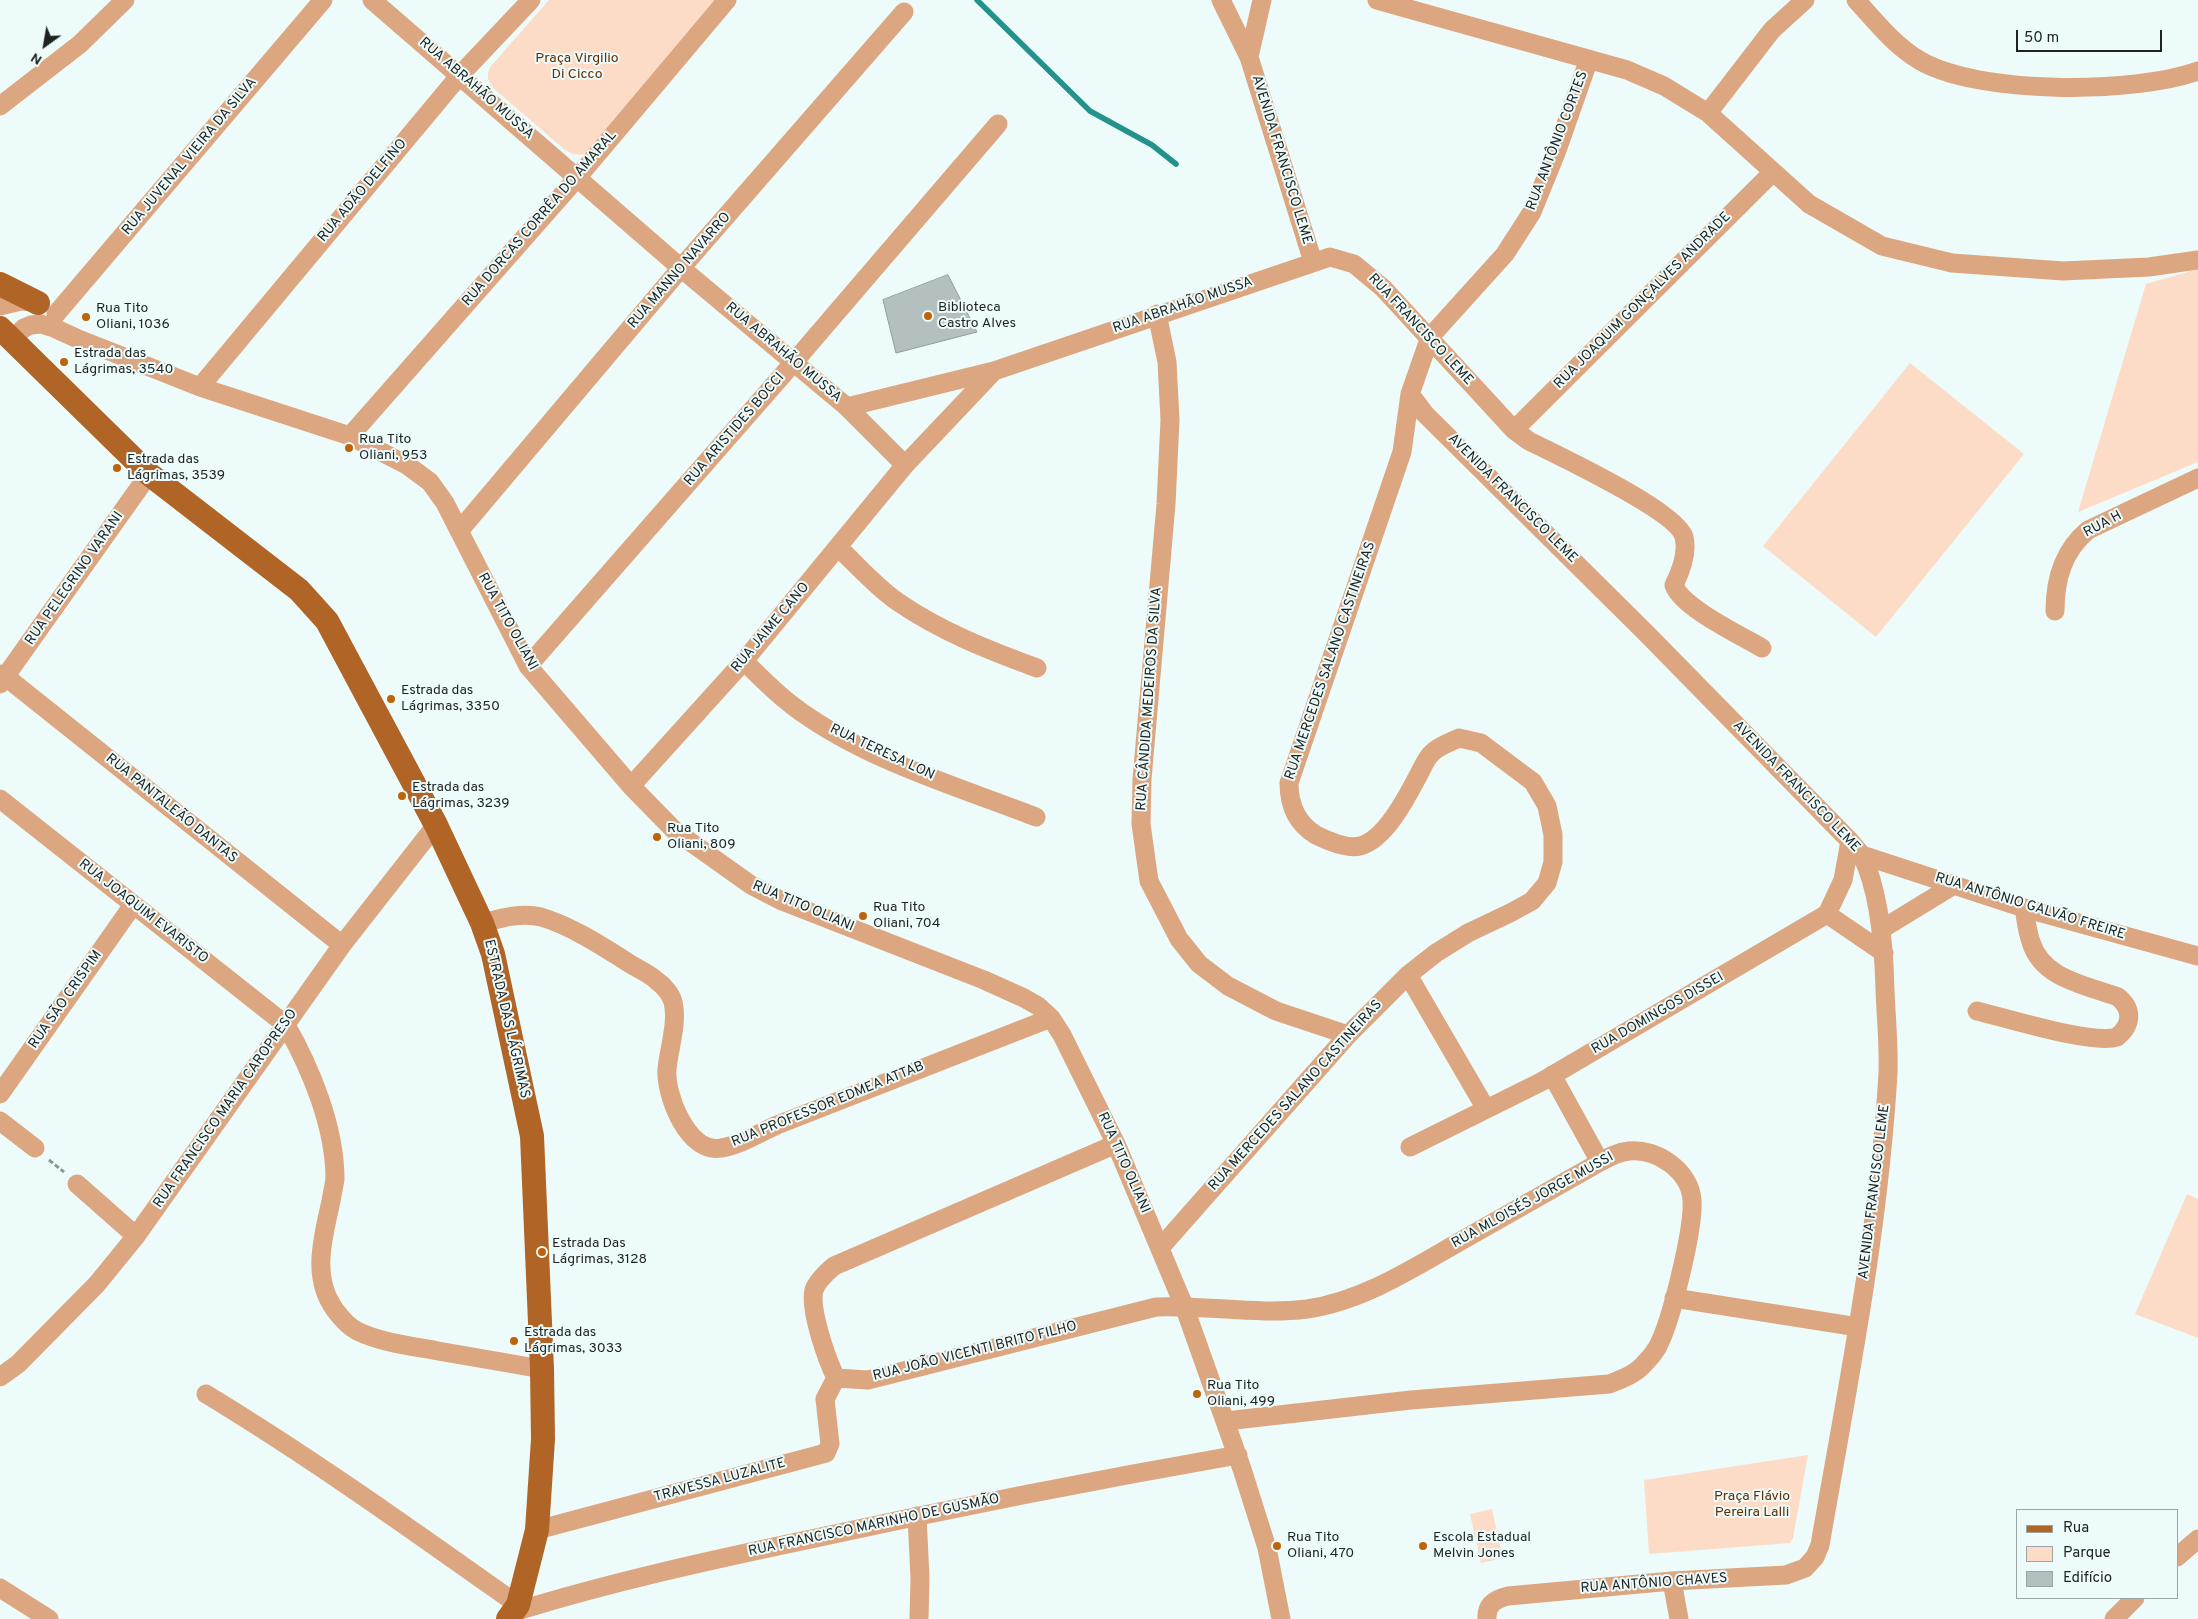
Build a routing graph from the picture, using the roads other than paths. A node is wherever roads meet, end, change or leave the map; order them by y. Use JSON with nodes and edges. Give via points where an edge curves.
{"nodes":[{"id":1,"x":125,"y":0,"type":"edge"},
{"id":2,"x":323,"y":0,"type":"edge"},
{"id":3,"x":372,"y":0,"type":"edge"},
{"id":4,"x":531,"y":0,"type":"edge"},
{"id":5,"x":727,"y":0,"type":"edge"},
{"id":6,"x":1221,"y":0,"type":"edge"},
{"id":7,"x":1262,"y":0,"type":"edge"},
{"id":8,"x":1377,"y":0,"type":"edge"},
{"id":9,"x":1805,"y":0,"type":"edge"},
{"id":10,"x":1856,"y":0,"type":"edge"},
{"id":11,"x":904,"y":12,"type":"dead end"},
{"id":12,"x":1249,"y":57,"type":"junction"},
{"id":13,"x":1588,"y":59,"type":"junction"},
{"id":14,"x":2198,"y":71,"type":"edge"},
{"id":15,"x":460,"y":75,"type":"junction"},
{"id":16,"x":0,"y":106,"type":"edge"},
{"id":17,"x":1708,"y":113,"type":"junction"},
{"id":18,"x":998,"y":124,"type":"dead end"},
{"id":19,"x":1773,"y":172,"type":"junction"},
{"id":20,"x":577,"y":178,"type":"junction"},
{"id":21,"x":2198,"y":260,"type":"edge"},
{"id":22,"x":1313,"y":262,"type":"junction"},
{"id":23,"x":681,"y":268,"type":"junction"},
{"id":24,"x":0,"y":284,"type":"edge"},
{"id":25,"x":0,"y":306,"type":"edge"},
{"id":26,"x":47,"y":308,"type":"junction"},
{"id":27,"x":1157,"y":314,"type":"junction"},
{"id":28,"x":6,"y":333,"type":"edge"},
{"id":29,"x":1430,"y":337,"type":"junction"},
{"id":30,"x":794,"y":362,"type":"junction"},
{"id":31,"x":146,"y":366,"type":"junction"},
{"id":32,"x":994,"y":370,"type":"junction"},
{"id":33,"x":200,"y":387,"type":"junction"},
{"id":34,"x":1410,"y":394,"type":"junction"},
{"id":35,"x":847,"y":407,"type":"junction"},
{"id":36,"x":1514,"y":430,"type":"junction"},
{"id":37,"x":350,"y":436,"type":"junction"},
{"id":38,"x":906,"y":465,"type":"junction"},
{"id":39,"x":149,"y":474,"type":"junction"},
{"id":40,"x":2198,"y":478,"type":"edge"},
{"id":41,"x":459,"y":532,"type":"junction"},
{"id":42,"x":838,"y":547,"type":"junction"},
{"id":43,"x":2056,"y":611,"type":"dead end"},
{"id":44,"x":1762,"y":648,"type":"dead end"},
{"id":45,"x":744,"y":661,"type":"junction"},
{"id":46,"x":528,"y":666,"type":"junction"},
{"id":47,"x":1037,"y":668,"type":"dead end"},
{"id":48,"x":2,"y":678,"type":"edge"},
{"id":49,"x":630,"y":786,"type":"junction"},
{"id":50,"x":0,"y":798,"type":"edge"},
{"id":51,"x":1036,"y":818,"type":"dead end"},
{"id":52,"x":436,"y":825,"type":"junction"},
{"id":53,"x":1856,"y":848,"type":"junction"},
{"id":54,"x":1954,"y":885,"type":"junction"},
{"id":55,"x":133,"y":905,"type":"junction"},
{"id":56,"x":2024,"y":908,"type":"junction"},
{"id":57,"x":1827,"y":914,"type":"junction"},
{"id":58,"x":482,"y":922,"type":"junction"},
{"id":59,"x":1882,"y":929,"type":"junction"},
{"id":60,"x":342,"y":945,"type":"junction"},
{"id":61,"x":1884,"y":953,"type":"junction"},
{"id":62,"x":2198,"y":956,"type":"edge"},
{"id":63,"x":1408,"y":975,"type":"junction"},
{"id":64,"x":1977,"y":1011,"type":"dead end"},
{"id":65,"x":1051,"y":1018,"type":"junction"},
{"id":66,"x":286,"y":1025,"type":"junction"},
{"id":67,"x":1348,"y":1035,"type":"junction"},
{"id":68,"x":1552,"y":1075,"type":"junction"},
{"id":69,"x":0,"y":1094,"type":"edge"},
{"id":70,"x":1486,"y":1109,"type":"junction"},
{"id":71,"x":0,"y":1121,"type":"edge"},
{"id":72,"x":1116,"y":1144,"type":"junction"},
{"id":73,"x":1410,"y":1147,"type":"dead end"},
{"id":74,"x":36,"y":1148,"type":"road end"},
{"id":75,"x":1600,"y":1162,"type":"junction"},
{"id":76,"x":77,"y":1184,"type":"road end"},
{"id":77,"x":136,"y":1236,"type":"junction"},
{"id":78,"x":1160,"y":1248,"type":"junction"},
{"id":79,"x":1674,"y":1298,"type":"junction"},
{"id":80,"x":1184,"y":1306,"type":"junction"},
{"id":81,"x":1858,"y":1327,"type":"junction"},
{"id":82,"x":542,"y":1369,"type":"junction"},
{"id":83,"x":0,"y":1377,"type":"edge"},
{"id":84,"x":836,"y":1378,"type":"junction"},
{"id":85,"x":206,"y":1394,"type":"dead end"},
{"id":86,"x":1226,"y":1421,"type":"junction"},
{"id":87,"x":1238,"y":1455,"type":"junction"},
{"id":88,"x":917,"y":1516,"type":"junction"},
{"id":89,"x":537,"y":1530,"type":"junction"},
{"id":90,"x":2198,"y":1538,"type":"edge"},
{"id":91,"x":1820,"y":1545,"type":"joint"},
{"id":92,"x":2198,"y":1550,"type":"edge"},
{"id":93,"x":2178,"y":1556,"type":"edge"},
{"id":94,"x":2178,"y":1557,"type":"edge"},
{"id":95,"x":1672,"y":1581,"type":"junction"},
{"id":96,"x":0,"y":1588,"type":"edge"},
{"id":97,"x":2134,"y":1599,"type":"edge"},
{"id":98,"x":513,"y":1612,"type":"edge"},
{"id":99,"x":49,"y":1619,"type":"edge"},
{"id":100,"x":919,"y":1619,"type":"edge"},
{"id":101,"x":1281,"y":1619,"type":"edge"},
{"id":102,"x":1487,"y":1619,"type":"edge"},
{"id":103,"x":1680,"y":1619,"type":"edge"},
{"id":104,"x":2114,"y":1619,"type":"edge"}],
"edges":[{"from":1,"to":16,"type":"street","via":[[80,44]]},
{"from":2,"to":26,"type":"street","name":"RUA JUVENAL VIEIRA DA SILVA"},
{"from":3,"to":15,"type":"street","name":"RUA ABRAHÃO MUSSA"},
{"from":4,"to":15,"type":"street","name":"RUA ADÃO DELFINO"},
{"from":5,"to":20,"type":"street","name":"RUA DORCAS CORRÊA DO AMARAL"},
{"from":6,"to":12,"type":"street","name":"AVENIDA FRANCISCO LEME"},
{"from":7,"to":12,"type":"street"},
{"from":8,"to":13,"type":"street"},
{"from":9,"to":17,"type":"street","via":[[1772,30]]},
{"from":10,"to":14,"type":"street","via":[[1892,41],[1919,60],[1952,74],[2022,86],[2092,87],[2154,82]]},
{"from":11,"to":23,"type":"street","name":"RUA MANNO NAVARRO"},
{"from":12,"to":22,"type":"street","name":"AVENIDA FRANCISCO LEME"},
{"from":13,"to":17,"type":"street","via":[[1627,70],[1664,86]]},
{"from":13,"to":29,"type":"street","name":"RUA ANTÔNIO CORTES","via":[[1532,212],[1505,254]]},
{"from":15,"to":20,"type":"street","name":"RUA ABRAHÃO MUSSA"},
{"from":15,"to":33,"type":"street","name":"RUA ADÃO DELFINO"},
{"from":17,"to":19,"type":"street"},
{"from":18,"to":30,"type":"street","name":"RUA ARISTIDES BOCCI"},
{"from":19,"to":21,"type":"street","via":[[1808,204],[1882,246],[1952,263],[2063,271],[2149,267]]},
{"from":19,"to":36,"type":"street","name":"RUA JOAQUIM GONÇALVES ANDRADE"},
{"from":20,"to":23,"type":"street","name":"RUA ABRAHÃO MUSSA"},
{"from":20,"to":37,"type":"street","name":"RUA DORCAS CORRÊA DO AMARAL"},
{"from":22,"to":27,"type":"street","name":"RUA ABRAHÃO MUSSA"},
{"from":22,"to":29,"type":"street","name":"RUA FRANCISCO LEME","via":[[1330,257],[1363,269]]},
{"from":23,"to":30,"type":"street","name":"RUA ABRAHÃO MUSSA"},
{"from":23,"to":41,"type":"street","name":"RUA MANNO NAVARRO"},
{"from":24,"to":26,"type":"main road"},
{"from":25,"to":26,"type":"street","name":"RUA TITO OLIANI","via":[[21,301]]},
{"from":26,"to":31,"type":"street","name":"RUA TITO OLIANI"},
{"from":27,"to":32,"type":"street","name":"RUA ABRAHÃO MUSSA"},
{"from":27,"to":67,"type":"street","name":"RUA CÂNDIDA MEDEIROS DA SILVA","via":[[1167,362],[1170,420],[1166,504],[1142,779],[1141,824],[1149,881],[1178,938],[1199,964],[1228,986],[1276,1011]]},
{"from":28,"to":31,"type":"street","name":"RUA TITO OLIANI","via":[[41,324]]},
{"from":28,"to":39,"type":"main road","name":"ESTRADA DAS LÁGRIMAS"},
{"from":29,"to":34,"type":"street","name":"RUA ANTÔNIO CORTES"},
{"from":29,"to":36,"type":"street","name":"RUA FRANCISCO LEME"},
{"from":30,"to":35,"type":"street","name":"RUA ABRAHÃO MUSSA"},
{"from":30,"to":46,"type":"street","name":"RUA ARISTIDES BOCCI"},
{"from":31,"to":33,"type":"street","name":"RUA TITO OLIANI"},
{"from":32,"to":35,"type":"street","name":"RUA ABRAHÃO MUSSA"},
{"from":32,"to":38,"type":"street","name":"RUA JAIME CANO"},
{"from":33,"to":37,"type":"street","name":"RUA TITO OLIANI"},
{"from":34,"to":53,"type":"street","name":"AVENIDA FRANCISCO LEME","via":[[1425,414]]},
{"from":34,"to":63,"type":"street","name":"RUA MERCEDES SALANO CASTINEIRAS","via":[[1402,452],[1294,764],[1289,799],[1307,829],[1325,840],[1360,846],[1378,837],[1395,815],[1431,753],[1459,738],[1480,743],[1533,782],[1547,806],[1553,834],[1553,862],[1547,883],[1532,900],[1468,933]]},
{"from":35,"to":38,"type":"street"},
{"from":36,"to":44,"type":"street","name":"RUA FRANCISCO LEME","via":[[1650,505],[1675,524],[1684,536],[1682,568],[1674,585],[1676,593],[1693,607]]},
{"from":37,"to":41,"type":"street","name":"RUA TITO OLIANI","via":[[407,465],[430,482]]},
{"from":38,"to":42,"type":"street","name":"RUA JAIME CANO"},
{"from":39,"to":48,"type":"street","name":"RUA PELEGRINO VARANI"},
{"from":39,"to":52,"type":"main road","name":"ESTRADA DAS LÁGRIMAS","via":[[299,590],[327,621]]},
{"from":40,"to":43,"type":"street","name":"RUA H","via":[[2088,530],[2076,540],[2057,576]]},
{"from":41,"to":46,"type":"street","name":"RUA TITO OLIANI"},
{"from":42,"to":45,"type":"street","name":"RUA JAIME CANO"},
{"from":42,"to":47,"type":"street","via":[[897,601],[949,632]]},
{"from":45,"to":49,"type":"street","name":"RUA JAIME CANO"},
{"from":45,"to":51,"type":"street","name":"RUA TERESA LON","via":[[775,693],[810,719],[843,737],[888,759]]},
{"from":46,"to":49,"type":"street","name":"RUA TITO OLIANI"},
{"from":48,"to":60,"type":"street","name":"RUA PANTALEÃO DANTAS"},
{"from":49,"to":65,"type":"street","name":"RUA TITO OLIANI","via":[[675,831],[751,885],[782,901],[984,980],[1024,998]]},
{"from":50,"to":55,"type":"street","name":"RUA JOAQUIM EVARISTO"},
{"from":52,"to":58,"type":"main road","name":"ESTRADA DAS LÁGRIMAS"},
{"from":52,"to":60,"type":"street","name":"RUA FRANCISCO MARIA CAROPRESO"},
{"from":53,"to":54,"type":"street","name":"RUA ANTÔNIO GALVÃO FREIRE"},
{"from":53,"to":57,"type":"street"},
{"from":53,"to":59,"type":"street","name":"AVENIDA FRANCISCO LEME","via":[[1872,884]]},
{"from":54,"to":56,"type":"street","name":"RUA ANTÔNIO GALVÃO FREIRE"},
{"from":54,"to":59,"type":"street"},
{"from":55,"to":66,"type":"street","name":"RUA JOAQUIM EVARISTO"},
{"from":55,"to":69,"type":"street","name":"RUA SÃO CRISPIM"},
{"from":56,"to":62,"type":"street","name":"RUA ANTÔNIO GALVÃO FREIRE"},
{"from":56,"to":64,"type":"street","via":[[2030,941],[2041,962],[2062,977],[2126,1003],[2130,1012],[2128,1024],[2118,1037],[2101,1039]]},
{"from":57,"to":61,"type":"street"},
{"from":57,"to":68,"type":"street","name":"RUA DOMINGOS DISSEI"},
{"from":58,"to":65,"type":"street","name":"RUA PROFESSOR EDMEA ATTAB","via":[[526,915],[542,918],[608,950],[658,981],[673,1000],[666,1071],[670,1094],[680,1120],[693,1138],[713,1148],[738,1143]]},
{"from":58,"to":82,"type":"main road","name":"ESTRADA DAS LÁGRIMAS","via":[[493,954],[532,1136]]},
{"from":59,"to":61,"type":"street","name":"AVENIDA FRANCISCO LEME"},
{"from":60,"to":66,"type":"street","name":"RUA FRANCISCO MARIA CAROPRESO"},
{"from":61,"to":81,"type":"street","name":"AVENIDA FRANCISCO LEME","via":[[1888,1071],[1879,1174]]},
{"from":63,"to":67,"type":"street","name":"RUA MERCEDES SALANO CASTINEIRAS"},
{"from":63,"to":70,"type":"street"},
{"from":65,"to":72,"type":"street","name":"RUA TITO OLIANI"},
{"from":66,"to":77,"type":"street","name":"RUA FRANCISCO MARIA CAROPRESO"},
{"from":66,"to":82,"type":"street","via":[[314,1084],[331,1145],[335,1179],[320,1253],[321,1282],[329,1302],[356,1330],[386,1342]]},
{"from":67,"to":78,"type":"street","name":"RUA MERCEDES SALANO CASTINEIRAS"},
{"from":68,"to":70,"type":"street","name":"RUA DOMINGOS DISSEI"},
{"from":68,"to":75,"type":"street"},
{"from":70,"to":73,"type":"street","name":"RUA DOMINGOS DISSEI"},
{"from":71,"to":74,"type":"street"},
{"from":72,"to":78,"type":"street","name":"RUA TITO OLIANI"},
{"from":72,"to":84,"type":"street","via":[[826,1272],[814,1289],[813,1303]]},
{"from":75,"to":79,"type":"street","name":"RUA MLOISÉS JORGE MUSSI","via":[[1629,1151],[1651,1153],[1670,1163],[1686,1183],[1692,1198],[1692,1218]]},
{"from":75,"to":80,"type":"street","name":"RUA MLOISÉS JORGE MUSSI","via":[[1406,1272],[1353,1297],[1308,1308],[1272,1310]]},
{"from":76,"to":77,"type":"street"},
{"from":77,"to":83,"type":"street","name":"RUA FRANCISCO MARIA CAROPRESO","via":[[97,1284],[18,1364]]},
{"from":78,"to":80,"type":"street","name":"RUA TITO OLIANI"},
{"from":79,"to":81,"type":"street"},
{"from":79,"to":86,"type":"street","name":"RUA MLOISÉS JORGE MUSSI","via":[[1657,1349],[1629,1376],[1609,1384],[1411,1400]]},
{"from":80,"to":84,"type":"street","name":"RUA JOÃO VICENTI BRITO FILHO","via":[[1156,1306],[868,1380]]},
{"from":80,"to":86,"type":"street","name":"RUA TITO OLIANI"},
{"from":81,"to":91,"type":"street","name":"AVENIDA FRANCISCO LEME"},
{"from":82,"to":89,"type":"main road","name":"ESTRADA DAS LÁGRIMAS","via":[[543,1439]]},
{"from":84,"to":89,"type":"street","name":"TRAVESSA LUZALITE","via":[[825,1399],[830,1444],[826,1454]]},
{"from":85,"to":98,"type":"street","via":[[346,1483]]},
{"from":86,"to":87,"type":"street","name":"RUA TITO OLIANI"},
{"from":87,"to":88,"type":"street","name":"RUA FRANCISCO MARINHO DE GUSMÃO","via":[[1076,1483]]},
{"from":87,"to":101,"type":"street","name":"RUA TITO OLIANI","via":[[1267,1548]]},
{"from":88,"to":98,"type":"street","name":"RUA FRANCISCO MARINHO DE GUSMÃO","via":[[731,1556]]},
{"from":88,"to":100,"type":"street"},
{"from":89,"to":98,"type":"main road","name":"ESTRADA DAS LÁGRIMAS"},
{"from":90,"to":93,"type":"street"},
{"from":91,"to":95,"type":"street","name":"RUA ANTÔNIO CHAVES","via":[[1805,1568],[1792,1574]]},
{"from":92,"to":94,"type":"street"},
{"from":95,"to":102,"type":"street","name":"RUA ANTÔNIO CHAVES","via":[[1508,1596],[1493,1602]]},
{"from":95,"to":103,"type":"street"},
{"from":96,"to":99,"type":"street"},
{"from":97,"to":104,"type":"street"}]}
